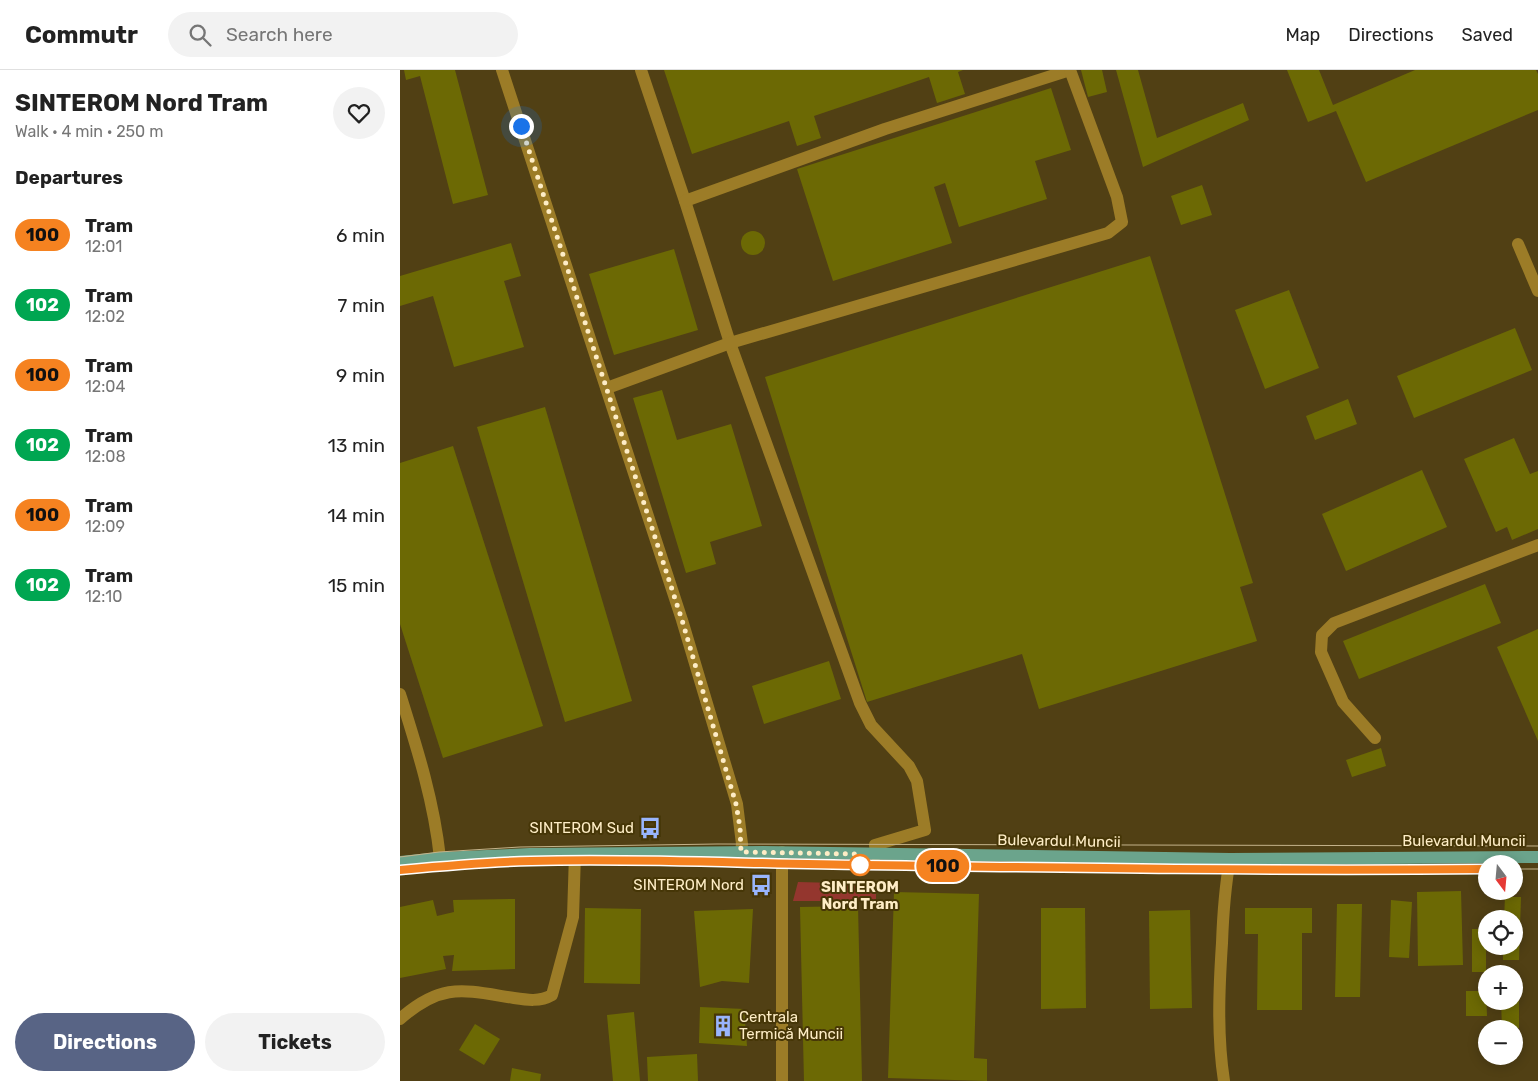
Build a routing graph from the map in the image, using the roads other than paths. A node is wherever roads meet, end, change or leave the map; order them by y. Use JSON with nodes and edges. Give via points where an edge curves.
{"nodes":[{"id":1,"x":502,"y":70,"type":"edge"},
{"id":2,"x":641,"y":70,"type":"edge"},
{"id":3,"x":1070,"y":70,"type":"edge"},
{"id":4,"x":686,"y":201,"type":"junction"},
{"id":5,"x":1518,"y":244,"type":"dead end"},
{"id":6,"x":1538,"y":291,"type":"edge"},
{"id":7,"x":730,"y":343,"type":"junction"},
{"id":8,"x":608,"y":388,"type":"junction"},
{"id":9,"x":1538,"y":545,"type":"edge"},
{"id":10,"x":400,"y":694,"type":"edge"},
{"id":11,"x":1375,"y":738,"type":"dead end"},
{"id":12,"x":782,"y":852,"type":"junction"},
{"id":13,"x":575,"y":854,"type":"junction"},
{"id":14,"x":876,"y":855,"type":"junction"},
{"id":15,"x":741,"y":857,"type":"junction"},
{"id":16,"x":1538,"y":857,"type":"edge"},
{"id":17,"x":440,"y":858,"type":"junction"},
{"id":18,"x":1230,"y":859,"type":"junction"},
{"id":19,"x":400,"y":862,"type":"edge"},
{"id":20,"x":400,"y":1019,"type":"edge"},
{"id":21,"x":782,"y":1081,"type":"edge"},
{"id":22,"x":1224,"y":1081,"type":"edge"}],
"edges":[{"from":1,"to":8,"type":"street"},
{"from":2,"to":4,"type":"street"},
{"from":3,"to":4,"type":"street","via":[[885,129]]},
{"from":3,"to":7,"type":"street","via":[[1117,198],[1122,222],[1108,233]]},
{"from":4,"to":7,"type":"street"},
{"from":5,"to":6,"type":"street"},
{"from":7,"to":8,"type":"street"},
{"from":7,"to":14,"type":"street","via":[[860,703],[871,725],[909,766],[917,781],[925,830],[874,845]]},
{"from":8,"to":15,"type":"street","via":[[736,804]]},
{"from":9,"to":11,"type":"street","via":[[1334,623],[1322,635],[1322,652],[1343,702]]},
{"from":10,"to":17,"type":"street","via":[[428,786]]},
{"from":12,"to":14,"type":"main road","name":"Bulevardul Muncii"},
{"from":12,"to":15,"type":"main road","name":"Bulevardul Muncii"},
{"from":12,"to":21,"type":"street"},
{"from":13,"to":15,"type":"main road","name":"Bulevardul Muncii"},
{"from":13,"to":17,"type":"main road","name":"Bulevardul Muncii"},
{"from":13,"to":20,"type":"street","via":[[573,916],[552,995],[526,1000],[465,990],[450,992],[424,1000]]},
{"from":14,"to":18,"type":"main road","name":"Bulevardul Muncii"},
{"from":16,"to":18,"type":"main road","name":"Bulevardul Muncii"},
{"from":17,"to":19,"type":"main road","name":"Bulevardul Muncii"},
{"from":18,"to":22,"type":"street","via":[[1219,986],[1219,1048]]}]}
